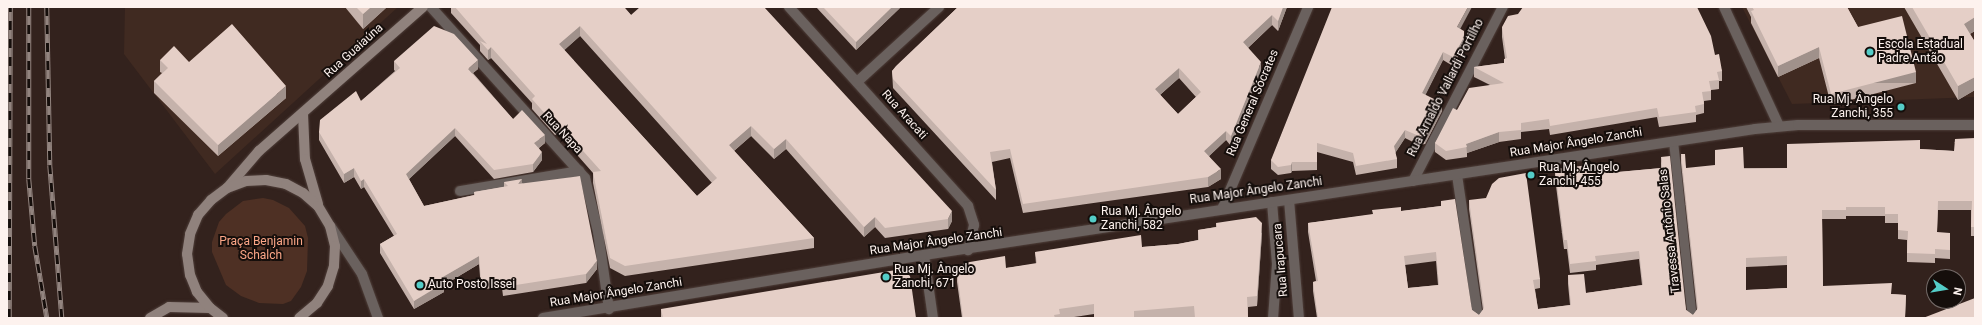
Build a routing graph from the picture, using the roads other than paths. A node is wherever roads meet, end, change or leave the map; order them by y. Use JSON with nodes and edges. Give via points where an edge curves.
{"nodes":[{"id":1,"x":424,"y":7,"type":"edge"},
{"id":2,"x":431,"y":7,"type":"edge"},
{"id":3,"x":789,"y":7,"type":"edge"},
{"id":4,"x":939,"y":7,"type":"edge"},
{"id":5,"x":1308,"y":7,"type":"edge"},
{"id":6,"x":1503,"y":7,"type":"edge"},
{"id":7,"x":1724,"y":7,"type":"edge"},
{"id":8,"x":857,"y":82,"type":"junction"},
{"id":9,"x":303,"y":114,"type":"junction"},
{"id":10,"x":1975,"y":125,"type":"edge"},
{"id":11,"x":1779,"y":126,"type":"junction"},
{"id":12,"x":1673,"y":141,"type":"junction"},
{"id":13,"x":580,"y":171,"type":"junction"},
{"id":14,"x":1457,"y":175,"type":"junction"},
{"id":15,"x":1413,"y":181,"type":"junction"},
{"id":16,"x":227,"y":188,"type":"junction"},
{"id":17,"x":460,"y":191,"type":"dead end"},
{"id":18,"x":1289,"y":200,"type":"junction"},
{"id":19,"x":1272,"y":202,"type":"junction"},
{"id":20,"x":318,"y":206,"type":"junction"},
{"id":21,"x":1222,"y":209,"type":"junction"},
{"id":22,"x":330,"y":226,"type":"junction"},
{"id":23,"x":968,"y":250,"type":"junction"},
{"id":24,"x":924,"y":255,"type":"junction"},
{"id":25,"x":210,"y":308,"type":"junction"},
{"id":26,"x":609,"y":308,"type":"junction"},
{"id":27,"x":150,"y":318,"type":"edge"},
{"id":28,"x":224,"y":318,"type":"edge"},
{"id":29,"x":299,"y":318,"type":"edge"},
{"id":30,"x":378,"y":318,"type":"edge"},
{"id":31,"x":543,"y":318,"type":"edge"},
{"id":32,"x":933,"y":318,"type":"edge"},
{"id":33,"x":1273,"y":318,"type":"edge"},
{"id":34,"x":1299,"y":318,"type":"edge"},
{"id":35,"x":1478,"y":318,"type":"edge"},
{"id":36,"x":1692,"y":318,"type":"edge"}],
"edges":[{"from":1,"to":9,"type":"street","name":"Rua Guaiaúna"},
{"from":2,"to":13,"type":"street","name":"Rua Napa"},
{"from":3,"to":8,"type":"street","name":"Rua Aracati"},
{"from":4,"to":8,"type":"street"},
{"from":5,"to":21,"type":"street","name":"Rua General Sócrates"},
{"from":6,"to":15,"type":"street","name":"Rua Arnaldo Vallardi Portilho"},
{"from":7,"to":11,"type":"street"},
{"from":8,"to":23,"type":"street","name":"Rua Aracati","via":[[968,206],[974,225]]},
{"from":9,"to":16,"type":"street","name":"Rua Guaiaúna","via":[[259,151]]},
{"from":9,"to":20,"type":"street","via":[[305,159]]},
{"from":10,"to":11,"type":"street","name":"Rua Major Ângelo Zanchi"},
{"from":11,"to":12,"type":"street","name":"Rua Major Ângelo Zanchi"},
{"from":12,"to":14,"type":"street","name":"Rua Major Ângelo Zanchi"},
{"from":12,"to":36,"type":"lane","name":"Travessa Antônio Salas"},
{"from":13,"to":17,"type":"street"},
{"from":13,"to":26,"type":"street","name":"Rua Napa","via":[[590,191]]},
{"from":14,"to":15,"type":"street","name":"Rua Major Ângelo Zanchi"},
{"from":14,"to":35,"type":"street"},
{"from":15,"to":18,"type":"street","name":"Rua Major Ângelo Zanchi"},
{"from":16,"to":20,"type":"street","via":[[246,181],[266,180],[286,184],[303,193]]},
{"from":16,"to":25,"type":"street","via":[[211,200],[198,215],[190,234],[187,254],[190,275],[197,292]]},
{"from":18,"to":19,"type":"street","name":"Rua Major Ângelo Zanchi"},
{"from":18,"to":34,"type":"street","name":"Rua Irapucara"},
{"from":19,"to":21,"type":"street","name":"Rua Major Ângelo Zanchi"},
{"from":19,"to":33,"type":"street","name":"Rua Irapucara","via":[[1277,264]]},
{"from":20,"to":22,"type":"street"},
{"from":21,"to":23,"type":"street","name":"Rua Major Ângelo Zanchi"},
{"from":22,"to":29,"type":"street","via":[[335,246],[334,266],[328,286],[317,303]]},
{"from":22,"to":30,"type":"street","via":[[362,274]]},
{"from":23,"to":24,"type":"street","name":"Rua Major Ângelo Zanchi"},
{"from":24,"to":26,"type":"street","name":"Rua Major Ângelo Zanchi"},
{"from":24,"to":32,"type":"street"},
{"from":25,"to":27,"type":"street","via":[[170,307]]},
{"from":25,"to":28,"type":"street"},
{"from":26,"to":31,"type":"street","name":"Rua Major Ângelo Zanchi"}]}
